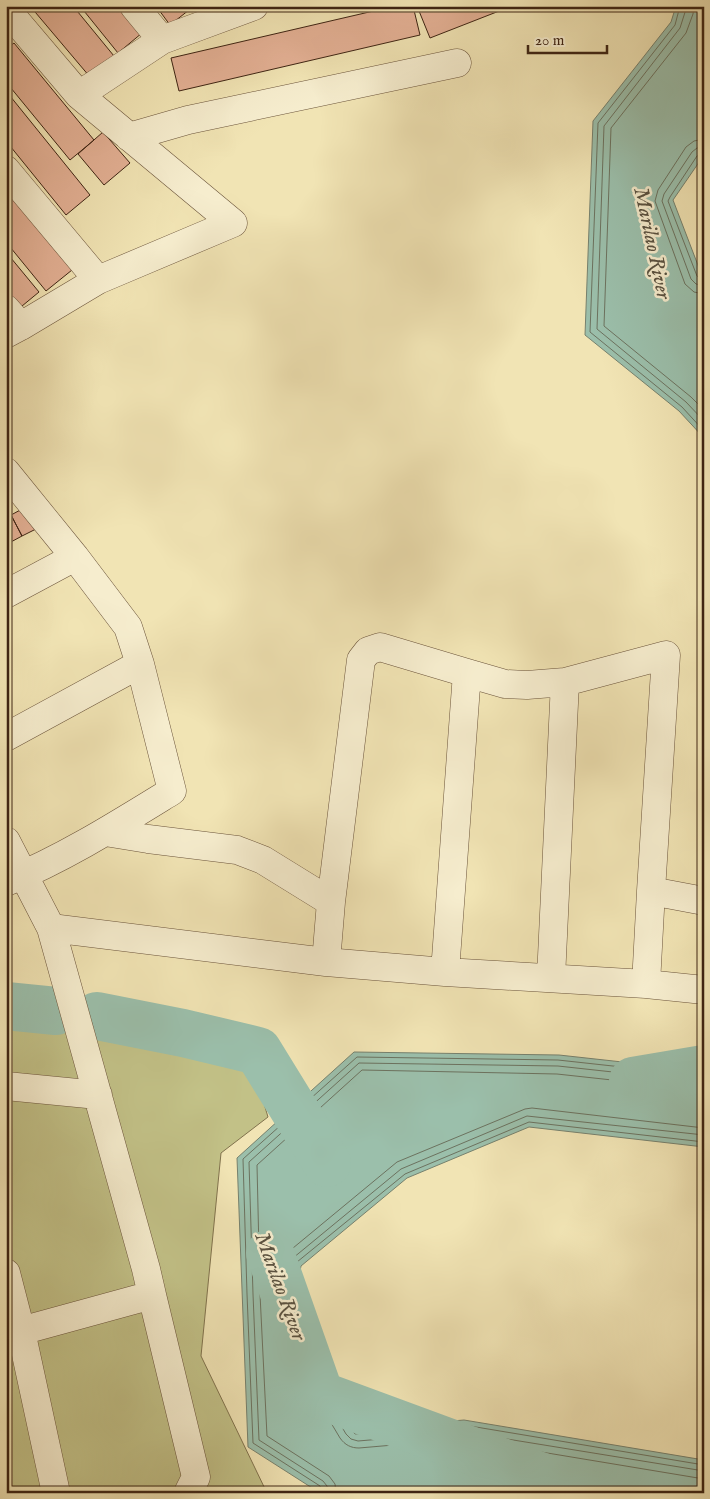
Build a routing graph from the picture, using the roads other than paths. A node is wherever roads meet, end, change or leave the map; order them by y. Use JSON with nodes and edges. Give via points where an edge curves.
{"nodes":[{"id":1,"x":134,"y":6,"type":"edge"},
{"id":2,"x":254,"y":6,"type":"edge"},
{"id":3,"x":6,"y":9,"type":"edge"},
{"id":4,"x":162,"y":40,"type":"junction"},
{"id":5,"x":457,"y":63,"type":"dead end"},
{"id":6,"x":79,"y":95,"type":"junction"},
{"id":7,"x":130,"y":136,"type":"junction"},
{"id":8,"x":6,"y":170,"type":"edge"},
{"id":9,"x":98,"y":280,"type":"junction"},
{"id":10,"x":11,"y":323,"type":"edge"},
{"id":11,"x":6,"y":472,"type":"edge"},
{"id":12,"x":75,"y":557,"type":"junction"},
{"id":13,"x":6,"y":594,"type":"edge"},
{"id":14,"x":140,"y":664,"type":"junction"},
{"id":15,"x":466,"y":673,"type":"junction"},
{"id":16,"x":564,"y":682,"type":"junction"},
{"id":17,"x":6,"y":737,"type":"edge"},
{"id":18,"x":105,"y":832,"type":"junction"},
{"id":19,"x":6,"y":841,"type":"edge"},
{"id":20,"x":15,"y":878,"type":"edge"},
{"id":21,"x":651,"y":891,"type":"junction"},
{"id":22,"x":704,"y":901,"type":"edge"},
{"id":23,"x":331,"y":902,"type":"junction"},
{"id":24,"x":51,"y":928,"type":"junction"},
{"id":25,"x":326,"y":962,"type":"junction"},
{"id":26,"x":445,"y":972,"type":"junction"},
{"id":27,"x":551,"y":978,"type":"junction"},
{"id":28,"x":646,"y":984,"type":"junction"},
{"id":29,"x":704,"y":990,"type":"edge"},
{"id":30,"x":6,"y":1086,"type":"edge"},
{"id":31,"x":98,"y":1095,"type":"junction"},
{"id":32,"x":6,"y":1273,"type":"edge"},
{"id":33,"x":152,"y":1295,"type":"junction"},
{"id":34,"x":14,"y":1333,"type":"edge"},
{"id":35,"x":56,"y":1493,"type":"edge"},
{"id":36,"x":188,"y":1493,"type":"edge"}],
"edges":[{"from":1,"to":4,"type":"street"},
{"from":2,"to":4,"type":"street"},
{"from":3,"to":6,"type":"street"},
{"from":4,"to":6,"type":"street"},
{"from":5,"to":7,"type":"street","via":[[188,120]]},
{"from":6,"to":7,"type":"street"},
{"from":7,"to":9,"type":"street","via":[[233,223]]},
{"from":8,"to":9,"type":"street"},
{"from":9,"to":10,"type":"street"},
{"from":11,"to":12,"type":"street"},
{"from":12,"to":13,"type":"street"},
{"from":12,"to":14,"type":"street","via":[[128,627]]},
{"from":14,"to":17,"type":"street"},
{"from":14,"to":18,"type":"street","via":[[172,791]]},
{"from":15,"to":16,"type":"street","via":[[505,684],[527,686]]},
{"from":15,"to":23,"type":"street","via":[[380,647],[368,651],[362,660]]},
{"from":15,"to":26,"type":"street"},
{"from":16,"to":21,"type":"street","via":[[666,655]]},
{"from":16,"to":27,"type":"street"},
{"from":18,"to":20,"type":"street"},
{"from":18,"to":23,"type":"street","via":[[238,850],[263,860]]},
{"from":19,"to":20,"type":"street"},
{"from":20,"to":24,"type":"street"},
{"from":21,"to":22,"type":"street"},
{"from":21,"to":28,"type":"street"},
{"from":23,"to":25,"type":"street"},
{"from":24,"to":25,"type":"street"},
{"from":24,"to":31,"type":"street"},
{"from":25,"to":26,"type":"street"},
{"from":26,"to":27,"type":"street"},
{"from":27,"to":28,"type":"street"},
{"from":28,"to":29,"type":"street"},
{"from":30,"to":31,"type":"street"},
{"from":31,"to":33,"type":"street"},
{"from":32,"to":34,"type":"street"},
{"from":33,"to":34,"type":"street"},
{"from":33,"to":36,"type":"street","via":[[196,1477]]},
{"from":34,"to":35,"type":"street"}]}
